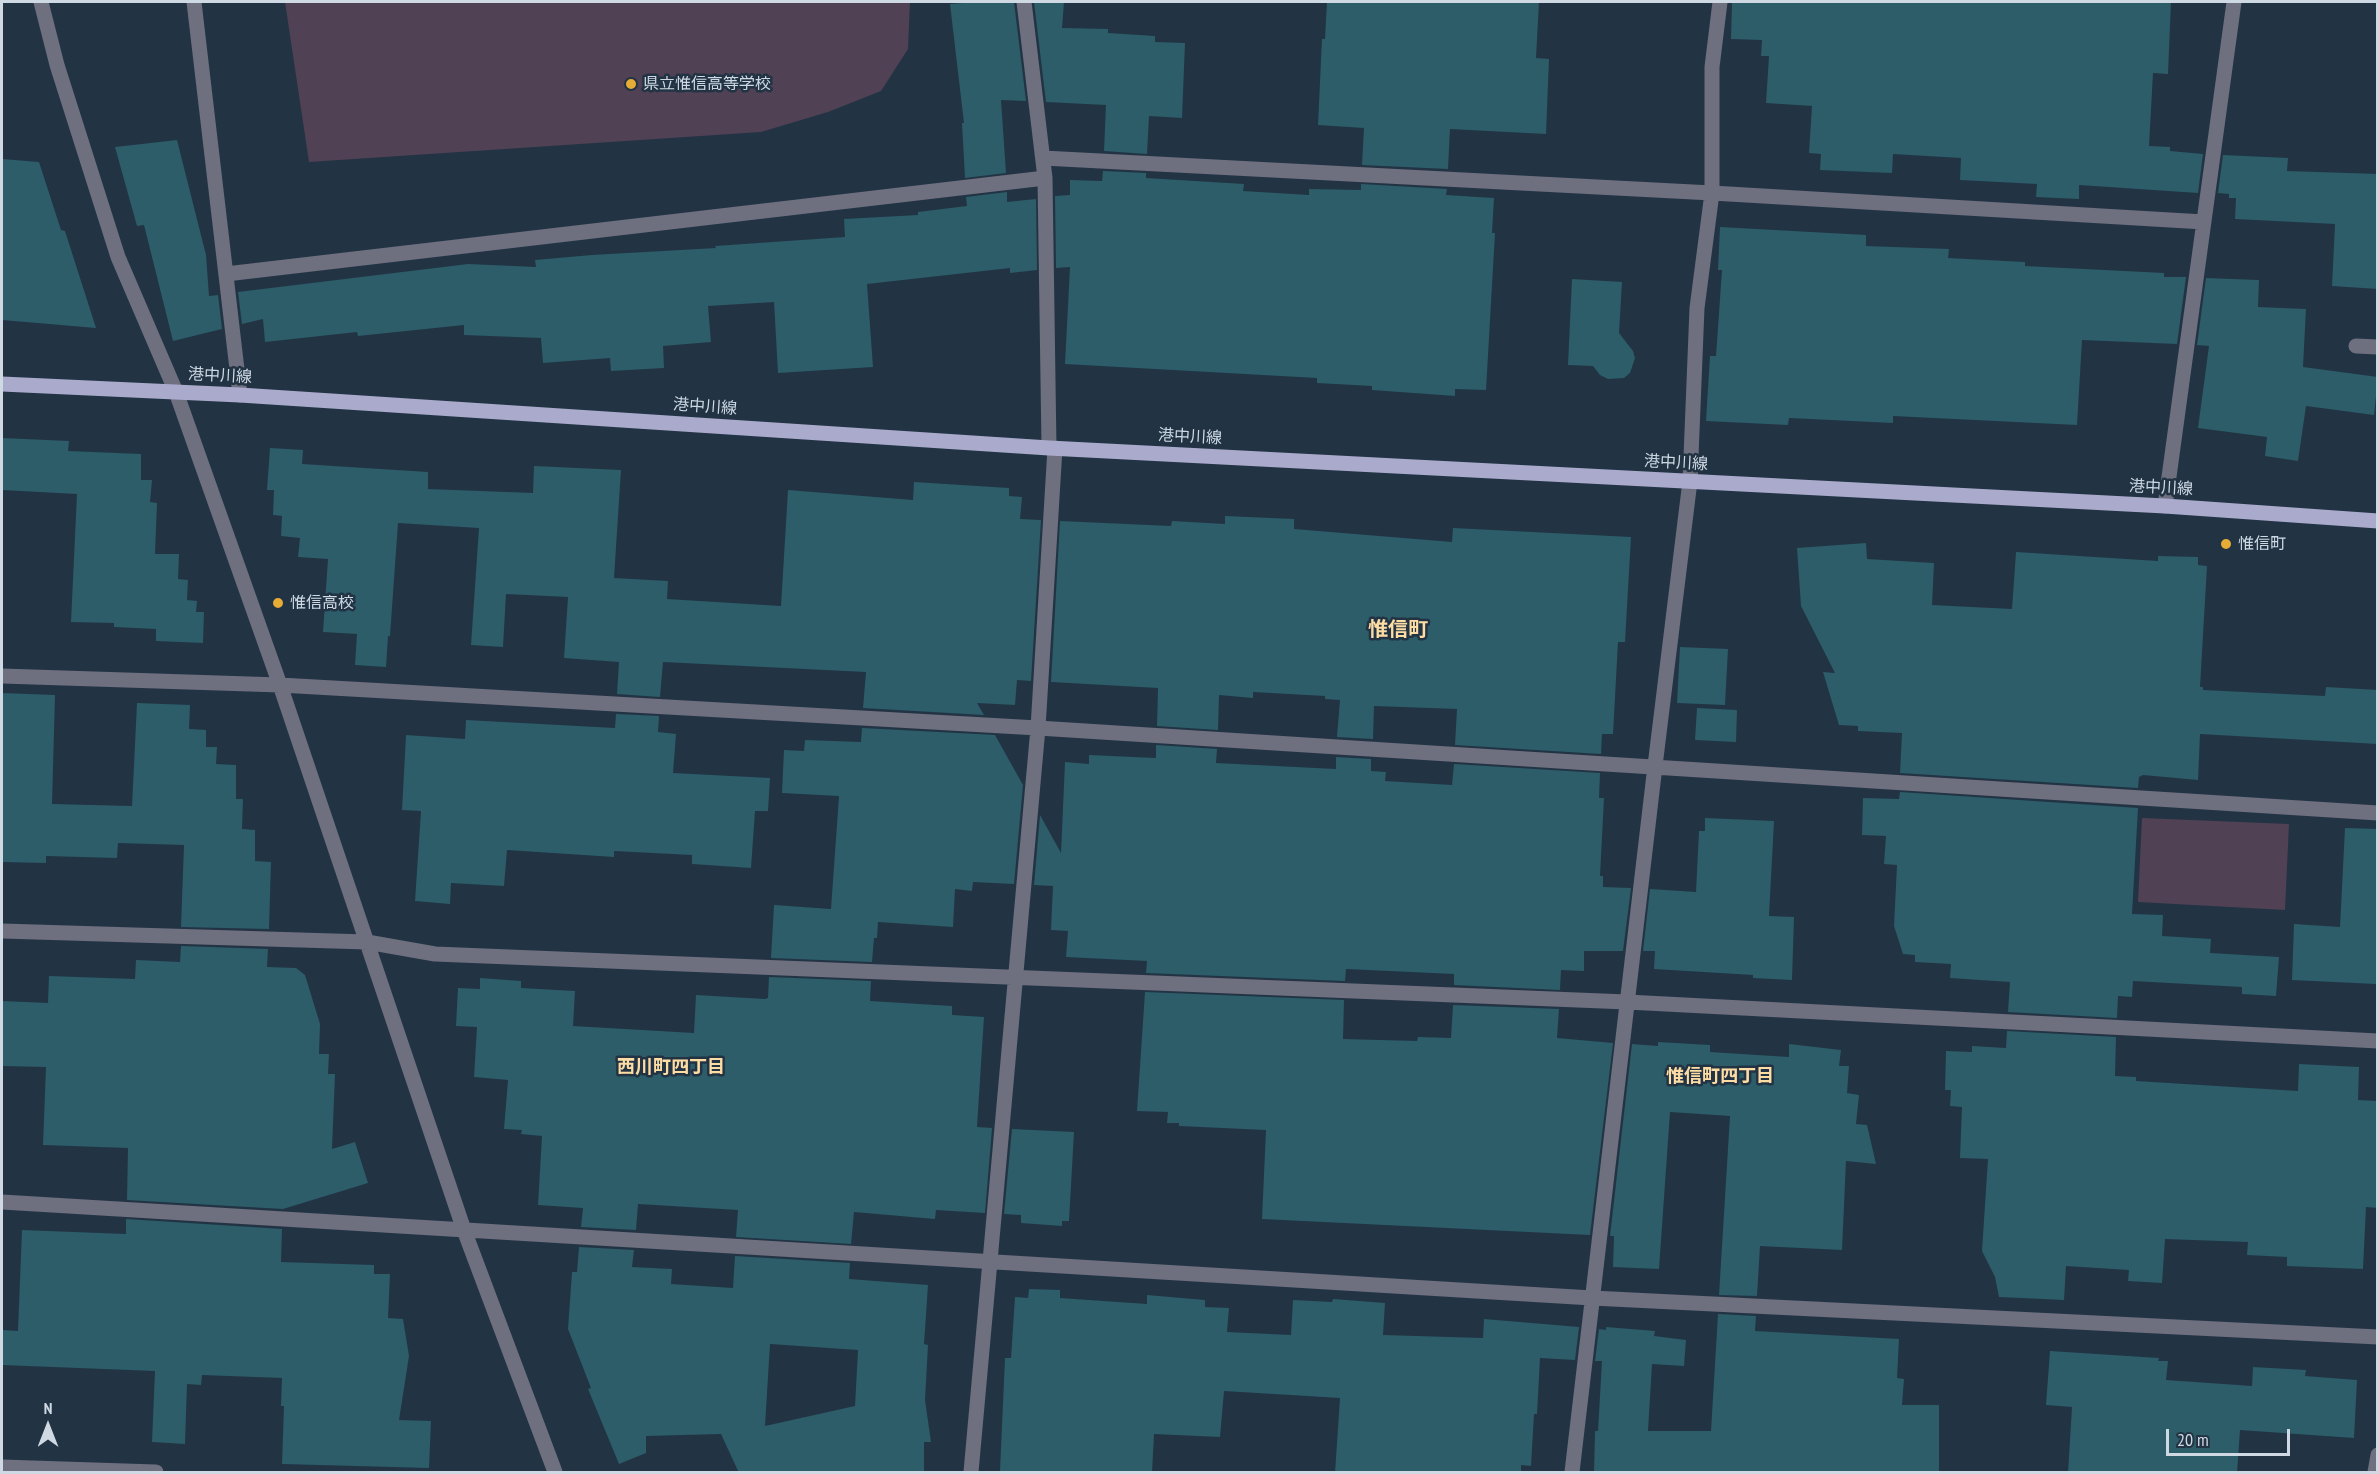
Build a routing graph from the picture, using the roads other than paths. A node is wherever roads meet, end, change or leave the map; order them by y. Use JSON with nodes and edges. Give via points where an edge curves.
{"nodes":[{"id":1,"x":41,"y":2,"type":"edge"},
{"id":2,"x":194,"y":2,"type":"edge"},
{"id":3,"x":1024,"y":2,"type":"edge"},
{"id":4,"x":1720,"y":2,"type":"edge"},
{"id":5,"x":2234,"y":2,"type":"edge"},
{"id":6,"x":1043,"y":158,"type":"junction"},
{"id":7,"x":1046,"y":178,"type":"junction"},
{"id":8,"x":1712,"y":193,"type":"junction"},
{"id":9,"x":2204,"y":222,"type":"junction"},
{"id":10,"x":226,"y":274,"type":"junction"},
{"id":11,"x":2356,"y":346,"type":"dead end"},
{"id":12,"x":2378,"y":347,"type":"edge"},
{"id":13,"x":2,"y":384,"type":"edge"},
{"id":14,"x":176,"y":392,"type":"junction"},
{"id":15,"x":240,"y":395,"type":"junction"},
{"id":16,"x":1052,"y":448,"type":"junction"},
{"id":17,"x":1690,"y":481,"type":"junction"},
{"id":18,"x":2165,"y":506,"type":"junction"},
{"id":19,"x":2378,"y":520,"type":"edge"},
{"id":20,"x":2,"y":676,"type":"edge"},
{"id":21,"x":279,"y":685,"type":"junction"},
{"id":22,"x":1038,"y":728,"type":"junction"},
{"id":23,"x":1655,"y":766,"type":"junction"},
{"id":24,"x":2378,"y":813,"type":"edge"},
{"id":25,"x":2,"y":931,"type":"edge"},
{"id":26,"x":367,"y":942,"type":"junction"},
{"id":27,"x":1016,"y":978,"type":"junction"},
{"id":28,"x":1628,"y":1002,"type":"junction"},
{"id":29,"x":2378,"y":1041,"type":"edge"},
{"id":30,"x":2,"y":1203,"type":"edge"},
{"id":31,"x":464,"y":1230,"type":"junction"},
{"id":32,"x":990,"y":1261,"type":"junction"},
{"id":33,"x":1592,"y":1298,"type":"junction"},
{"id":34,"x":2378,"y":1337,"type":"edge"},
{"id":35,"x":2378,"y":1455,"type":"edge"},
{"id":36,"x":2,"y":1467,"type":"edge"},
{"id":37,"x":156,"y":1473,"type":"edge"},
{"id":38,"x":555,"y":1473,"type":"edge"},
{"id":39,"x":971,"y":1473,"type":"edge"},
{"id":40,"x":1572,"y":1473,"type":"edge"},
{"id":41,"x":2375,"y":1473,"type":"edge"}],
"edges":[{"from":1,"to":14,"type":"street","via":[[118,257]]},
{"from":2,"to":10,"type":"street"},
{"from":3,"to":6,"type":"street"},
{"from":4,"to":8,"type":"street","via":[[1712,67]]},
{"from":5,"to":9,"type":"street"},
{"from":6,"to":7,"type":"street"},
{"from":6,"to":8,"type":"street"},
{"from":7,"to":10,"type":"street"},
{"from":7,"to":16,"type":"street"},
{"from":8,"to":9,"type":"street"},
{"from":8,"to":17,"type":"street","via":[[1696,308]]},
{"from":9,"to":18,"type":"street"},
{"from":10,"to":15,"type":"street"},
{"from":11,"to":12,"type":"street"},
{"from":13,"to":14,"type":"main road","name":"港中川線"},
{"from":14,"to":15,"type":"main road","name":"港中川線"},
{"from":14,"to":21,"type":"street"},
{"from":15,"to":16,"type":"main road","name":"港中川線"},
{"from":16,"to":17,"type":"main road","name":"港中川線"},
{"from":16,"to":22,"type":"street"},
{"from":17,"to":18,"type":"main road","name":"港中川線"},
{"from":17,"to":23,"type":"street"},
{"from":18,"to":19,"type":"main road","name":"港中川線"},
{"from":20,"to":21,"type":"street"},
{"from":21,"to":22,"type":"street"},
{"from":21,"to":26,"type":"street"},
{"from":22,"to":23,"type":"street"},
{"from":22,"to":27,"type":"street"},
{"from":23,"to":24,"type":"street"},
{"from":23,"to":28,"type":"street"},
{"from":25,"to":26,"type":"street"},
{"from":26,"to":27,"type":"street","via":[[435,954]]},
{"from":26,"to":31,"type":"street"},
{"from":27,"to":28,"type":"street"},
{"from":27,"to":32,"type":"street"},
{"from":28,"to":29,"type":"street"},
{"from":28,"to":33,"type":"street"},
{"from":30,"to":31,"type":"street"},
{"from":31,"to":32,"type":"street"},
{"from":31,"to":38,"type":"street"},
{"from":32,"to":33,"type":"street"},
{"from":32,"to":39,"type":"street"},
{"from":33,"to":34,"type":"street"},
{"from":33,"to":40,"type":"street"},
{"from":35,"to":41,"type":"street"},
{"from":36,"to":37,"type":"street"}]}
